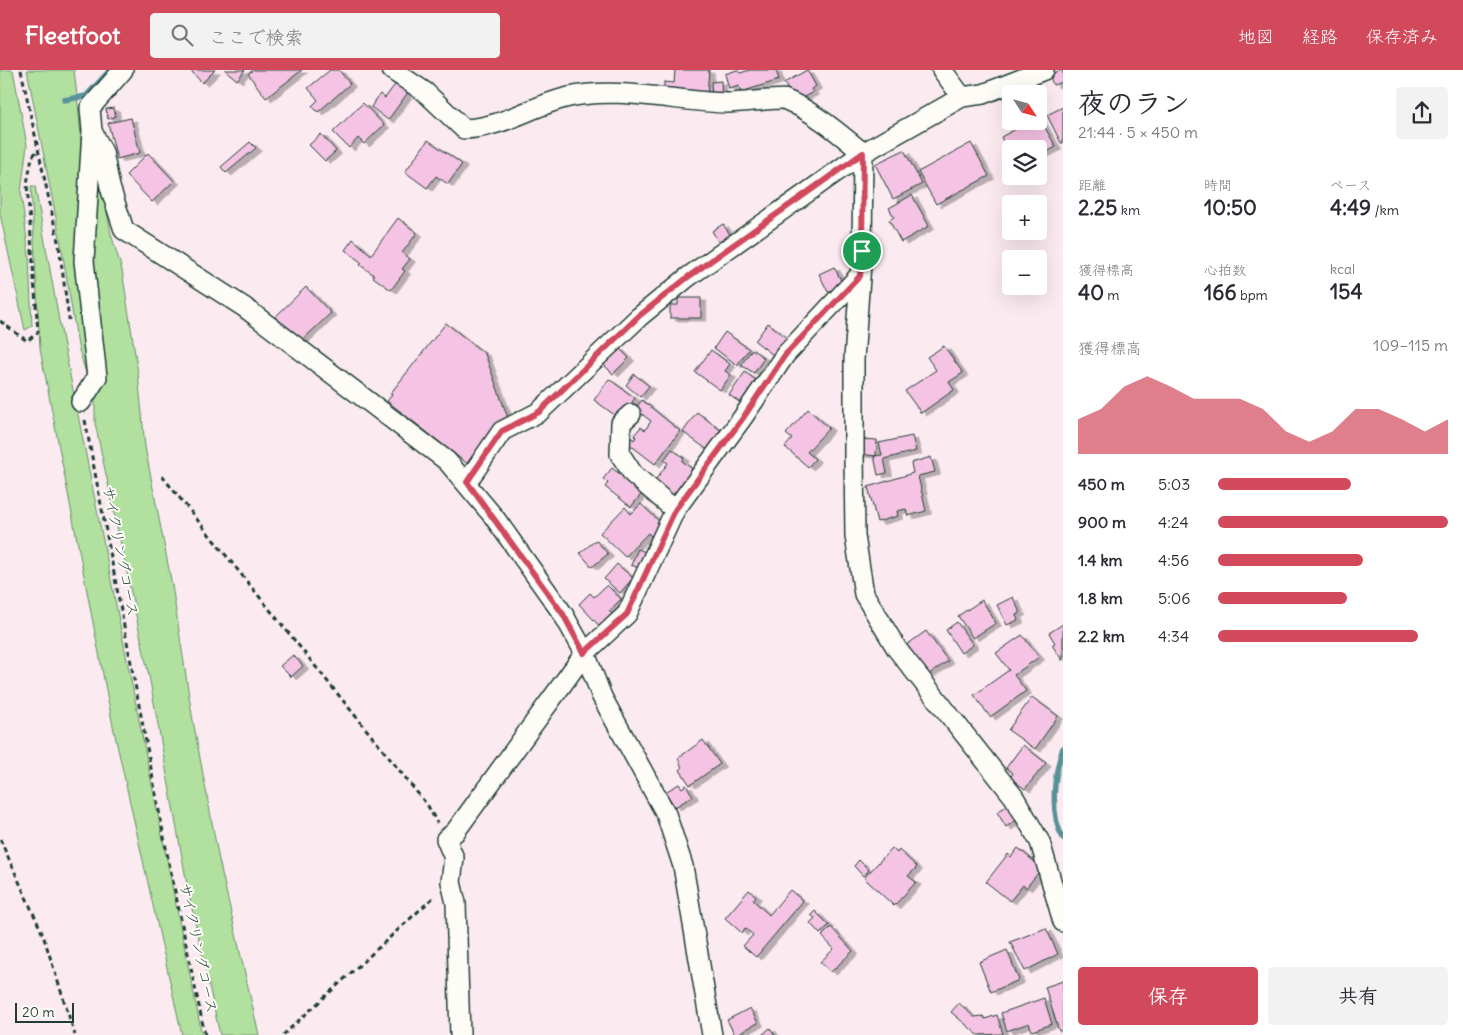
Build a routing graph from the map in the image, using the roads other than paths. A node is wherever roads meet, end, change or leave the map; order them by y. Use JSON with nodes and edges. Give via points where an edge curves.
{"nodes":[{"id":1,"x":122,"y":70,"type":"edge"},
{"id":2,"x":392,"y":70,"type":"edge"},
{"id":3,"x":942,"y":70,"type":"edge"},
{"id":4,"x":1044,"y":70,"type":"edge"},
{"id":5,"x":962,"y":97,"type":"junction"},
{"id":6,"x":92,"y":132,"type":"junction"},
{"id":7,"x":863,"y":153,"type":"junction"},
{"id":8,"x":860,"y":276,"type":"junction"},
{"id":9,"x":81,"y":402,"type":"road end"},
{"id":10,"x":631,"y":414,"type":"dead end"},
{"id":11,"x":467,"y":482,"type":"junction"},
{"id":12,"x":675,"y":510,"type":"junction"},
{"id":13,"x":584,"y":653,"type":"junction"},
{"id":14,"x":1063,"y":922,"type":"edge"},
{"id":15,"x":460,"y":1035,"type":"edge"},
{"id":16,"x":712,"y":1035,"type":"edge"}],
"edges":[{"from":1,"to":6,"type":"street","via":[[90,108]]},
{"from":2,"to":7,"type":"street","via":[[425,92],[464,129],[484,128],[566,98],[594,92],[708,102],[747,103],[783,98],[834,129]]},
{"from":3,"to":5,"type":"street"},
{"from":4,"to":5,"type":"street","via":[[983,94]]},
{"from":5,"to":7,"type":"street"},
{"from":6,"to":9,"type":"street","via":[[84,261],[98,377]]},
{"from":6,"to":11,"type":"street","via":[[103,152],[124,230],[244,307],[447,462]]},
{"from":7,"to":8,"type":"street"},
{"from":7,"to":11,"type":"street","via":[[688,277],[639,316],[539,412],[502,431]]},
{"from":8,"to":12,"type":"street","via":[[785,355]]},
{"from":8,"to":14,"type":"street","via":[[854,359],[855,536],[864,594],[897,649],[1014,797],[1040,842]]},
{"from":10,"to":12,"type":"street","via":[[621,423],[620,454],[633,474]]},
{"from":11,"to":13,"type":"street","via":[[563,614]]},
{"from":12,"to":13,"type":"street","via":[[627,614]]},
{"from":13,"to":15,"type":"street","via":[[455,832],[446,838],[454,858],[451,882],[456,903]]},
{"from":13,"to":16,"type":"street","via":[[602,697],[666,814],[680,858]]}]}
